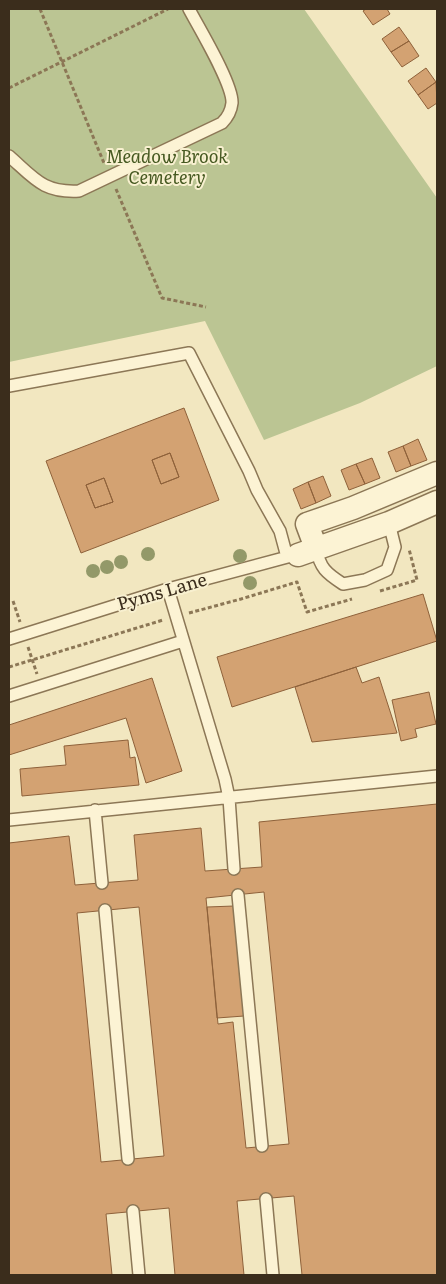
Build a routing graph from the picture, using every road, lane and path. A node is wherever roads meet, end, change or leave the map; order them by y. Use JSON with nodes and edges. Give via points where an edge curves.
{"nodes":[{"id":1,"x":168,"y":9,"type":"edge"},
{"id":2,"x":188,"y":9,"type":"edge"},
{"id":3,"x":9,"y":88,"type":"edge"},
{"id":4,"x":9,"y":156,"type":"edge"},
{"id":5,"x":9,"y":386,"type":"edge"},
{"id":6,"x":437,"y":474,"type":"edge"},
{"id":7,"x":437,"y":502,"type":"edge"},
{"id":8,"x":389,"y":522,"type":"junction"},
{"id":9,"x":300,"y":553,"type":"junction"},
{"id":10,"x":297,"y":582,"type":"dead end"},
{"id":11,"x":168,"y":589,"type":"junction"},
{"id":12,"x":175,"y":616,"type":"junction"},
{"id":13,"x":9,"y":639,"type":"edge"},
{"id":14,"x":183,"y":641,"type":"junction"},
{"id":15,"x":9,"y":667,"type":"edge"},
{"id":16,"x":9,"y":696,"type":"edge"},
{"id":17,"x":437,"y":776,"type":"edge"},
{"id":18,"x":229,"y":798,"type":"junction"},
{"id":19,"x":95,"y":810,"type":"junction"},
{"id":20,"x":9,"y":820,"type":"edge"},
{"id":21,"x":234,"y":869,"type":"dead end"},
{"id":22,"x":102,"y":883,"type":"dead end"},
{"id":23,"x":238,"y":895,"type":"dead end"},
{"id":24,"x":105,"y":910,"type":"dead end"},
{"id":25,"x":262,"y":1146,"type":"dead end"},
{"id":26,"x":128,"y":1159,"type":"dead end"},
{"id":27,"x":266,"y":1198,"type":"dead end"},
{"id":28,"x":133,"y":1211,"type":"dead end"},
{"id":29,"x":139,"y":1275,"type":"edge"},
{"id":30,"x":272,"y":1275,"type":"edge"}],
"edges":[{"from":1,"to":3,"type":"path"},
{"from":2,"to":4,"type":"lane","via":[[229,87],[230,115],[222,123],[79,191],[53,190],[42,185]]},
{"from":5,"to":9,"type":"lane","via":[[189,353],[280,531]]},
{"from":6,"to":9,"type":"street","via":[[306,524]]},
{"from":7,"to":8,"type":"street","name":"Pyms Lane"},
{"from":8,"to":9,"type":"street","name":"Pyms Lane"},
{"from":8,"to":9,"type":"lane","via":[[395,547],[386,570],[365,580],[343,584],[328,574],[319,561]]},
{"from":9,"to":11,"type":"lane","name":"Pyms Lane"},
{"from":10,"to":12,"type":"path"},
{"from":11,"to":12,"type":"lane"},
{"from":11,"to":13,"type":"lane","name":"Pyms Lane"},
{"from":12,"to":14,"type":"lane"},
{"from":12,"to":15,"type":"path"},
{"from":14,"to":16,"type":"lane"},
{"from":14,"to":18,"type":"lane"},
{"from":17,"to":18,"type":"lane"},
{"from":18,"to":19,"type":"lane"},
{"from":18,"to":21,"type":"lane"},
{"from":19,"to":20,"type":"lane"},
{"from":19,"to":22,"type":"lane"},
{"from":23,"to":25,"type":"lane"},
{"from":24,"to":26,"type":"lane"},
{"from":27,"to":30,"type":"lane"},
{"from":28,"to":29,"type":"lane"}]}
